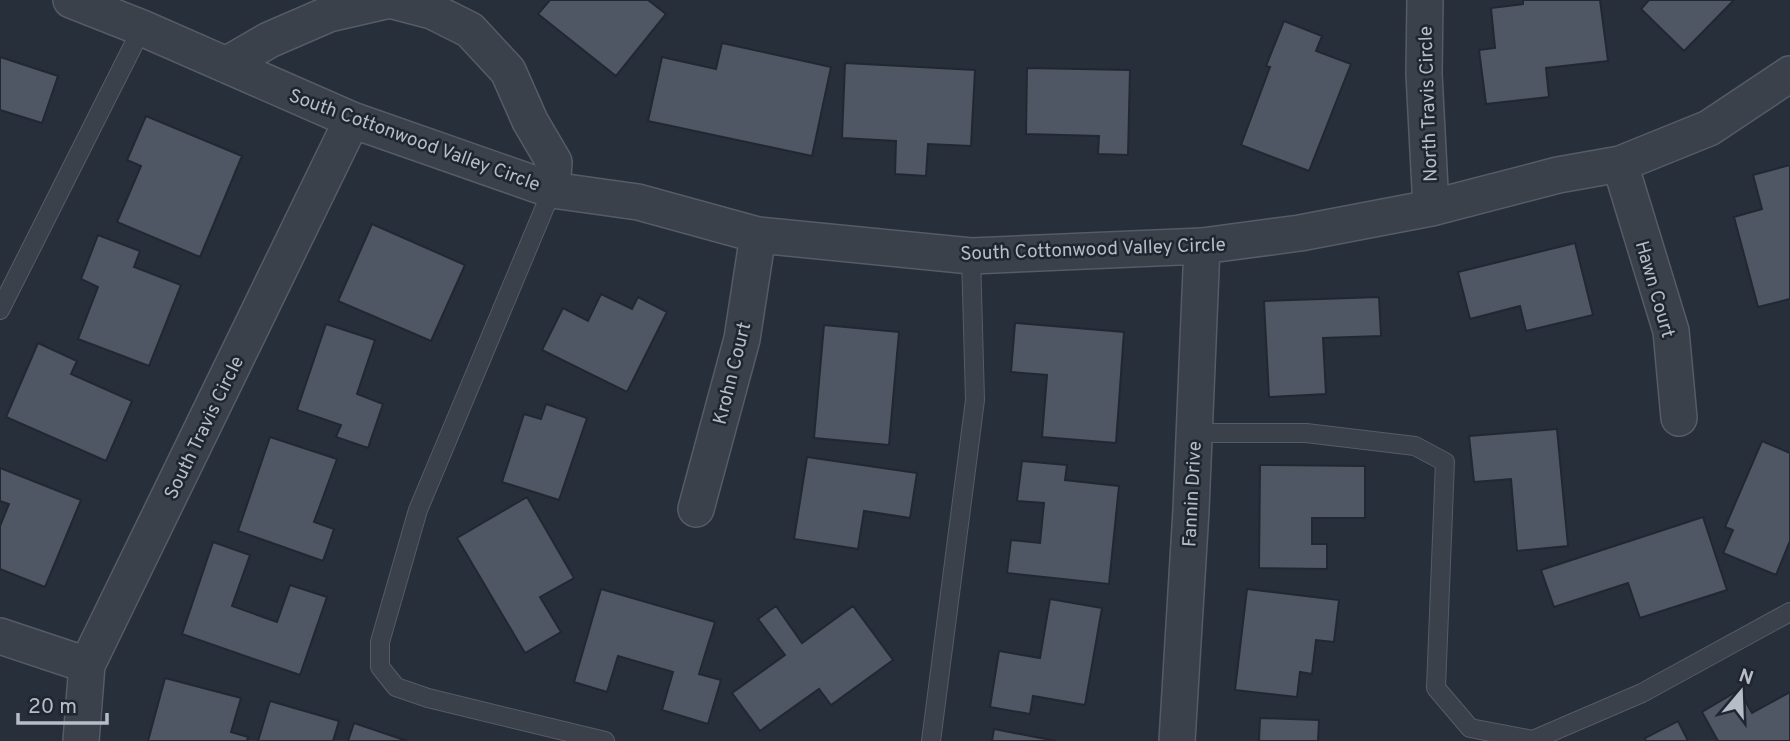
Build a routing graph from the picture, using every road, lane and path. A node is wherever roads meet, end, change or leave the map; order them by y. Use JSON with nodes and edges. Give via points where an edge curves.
{"nodes":[{"id":1,"x":71,"y":0,"type":"edge"},
{"id":2,"x":1425,"y":0,"type":"edge"},
{"id":3,"x":142,"y":27,"type":"junction"},
{"id":4,"x":226,"y":65,"type":"junction"},
{"id":5,"x":1790,"y":74,"type":"edge"},
{"id":6,"x":352,"y":120,"type":"junction"},
{"id":7,"x":1620,"y":164,"type":"junction"},
{"id":8,"x":552,"y":190,"type":"junction"},
{"id":9,"x":1431,"y":208,"type":"junction"},
{"id":10,"x":758,"y":235,"type":"junction"},
{"id":11,"x":1202,"y":246,"type":"junction"},
{"id":12,"x":971,"y":256,"type":"junction"},
{"id":13,"x":0,"y":310,"type":"edge"},
{"id":14,"x":1679,"y":418,"type":"dead end"},
{"id":15,"x":1194,"y":433,"type":"junction"},
{"id":16,"x":696,"y":509,"type":"dead end"},
{"id":17,"x":1790,"y":612,"type":"edge"},
{"id":18,"x":0,"y":636,"type":"edge"},
{"id":19,"x":87,"y":665,"type":"junction"},
{"id":20,"x":81,"y":741,"type":"edge"},
{"id":21,"x":605,"y":741,"type":"edge"},
{"id":22,"x":931,"y":741,"type":"edge"},
{"id":23,"x":1177,"y":741,"type":"edge"}],
"edges":[{"from":1,"to":3,"type":"street","name":"South Cottonwood Valley Circle"},
{"from":2,"to":9,"type":"street","name":"North Travis Circle"},
{"from":3,"to":4,"type":"street","name":"South Cottonwood Valley Circle"},
{"from":3,"to":13,"type":"lane"},
{"from":4,"to":6,"type":"street","name":"South Cottonwood Valley Circle"},
{"from":4,"to":8,"type":"street","via":[[329,14],[390,1],[432,12],[470,30],[508,71],[555,162]]},
{"from":5,"to":7,"type":"street","name":"South Cottonwood Valley Circle","via":[[1709,128]]},
{"from":6,"to":8,"type":"street","name":"South Cottonwood Valley Circle"},
{"from":6,"to":19,"type":"street","name":"South Travis Circle"},
{"from":7,"to":9,"type":"street","name":"South Cottonwood Valley Circle"},
{"from":7,"to":14,"type":"street","name":"Hawn Court","via":[[1671,331]]},
{"from":8,"to":10,"type":"street","name":"South Cottonwood Valley Circle","via":[[638,202]]},
{"from":8,"to":21,"type":"lane","via":[[418,510],[380,642],[380,667],[396,687],[428,698]]},
{"from":9,"to":11,"type":"street","name":"South Cottonwood Valley Circle"},
{"from":10,"to":12,"type":"street","name":"South Cottonwood Valley Circle"},
{"from":10,"to":16,"type":"street","name":"Krohn Court","via":[[742,339]]},
{"from":11,"to":12,"type":"street","name":"South Cottonwood Valley Circle"},
{"from":11,"to":15,"type":"street","name":"Fannin Drive"},
{"from":12,"to":22,"type":"lane","via":[[975,400]]},
{"from":15,"to":17,"type":"lane","via":[[1306,433],[1415,446],[1445,462],[1436,688],[1471,728],[1533,740],[1642,693]]},
{"from":15,"to":23,"type":"street","name":"Fannin Drive"},
{"from":18,"to":19,"type":"street"},
{"from":19,"to":20,"type":"street","name":"South Travis Circle"}]}
